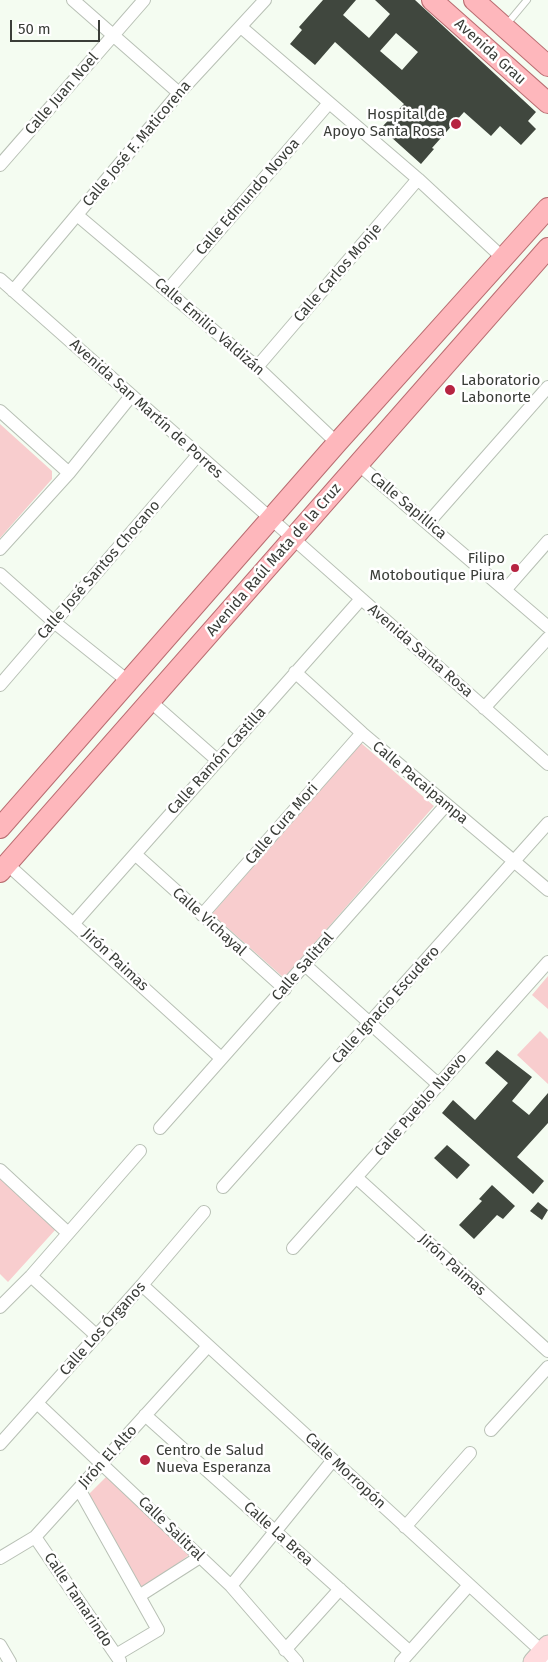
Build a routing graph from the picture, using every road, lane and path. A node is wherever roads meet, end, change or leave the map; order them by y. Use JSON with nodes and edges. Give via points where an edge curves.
{"nodes":[{"id":1,"x":73,"y":0,"type":"edge"},
{"id":2,"x":144,"y":0,"type":"edge"},
{"id":3,"x":265,"y":0,"type":"edge"},
{"id":4,"x":432,"y":0,"type":"edge"},
{"id":5,"x":474,"y":0,"type":"edge"},
{"id":6,"x":527,"y":0,"type":"edge"},
{"id":7,"x":241,"y":27,"type":"junction"},
{"id":8,"x":504,"y":27,"type":"junction"},
{"id":9,"x":113,"y":35,"type":"junction"},
{"id":10,"x":548,"y":66,"type":"edge"},
{"id":11,"x":179,"y":93,"type":"junction"},
{"id":12,"x":329,"y":103,"type":"junction"},
{"id":13,"x":548,"y":103,"type":"edge"},
{"id":14,"x":0,"y":165,"type":"edge"},
{"id":15,"x":418,"y":179,"type":"junction"},
{"id":16,"x":548,"y":208,"type":"edge"},
{"id":17,"x":77,"y":215,"type":"junction"},
{"id":18,"x":548,"y":248,"type":"edge"},
{"id":19,"x":504,"y":259,"type":"junction"},
{"id":20,"x":0,"y":279,"type":"edge"},
{"id":21,"x":13,"y":291,"type":"junction"},
{"id":22,"x":167,"y":291,"type":"junction"},
{"id":23,"x":257,"y":367,"type":"junction"},
{"id":24,"x":548,"y":387,"type":"edge"},
{"id":25,"x":131,"y":396,"type":"junction"},
{"id":26,"x":0,"y":412,"type":"edge"},
{"id":27,"x":337,"y":443,"type":"junction"},
{"id":28,"x":198,"y":455,"type":"junction"},
{"id":29,"x":358,"y":464,"type":"junction"},
{"id":30,"x":69,"y":473,"type":"junction"},
{"id":31,"x":271,"y":520,"type":"junction"},
{"id":32,"x":428,"y":523,"type":"junction"},
{"id":33,"x":292,"y":538,"type":"junction"},
{"id":34,"x":548,"y":541,"type":"edge"},
{"id":35,"x":0,"y":549,"type":"edge"},
{"id":36,"x":0,"y":574,"type":"edge"},
{"id":37,"x":506,"y":589,"type":"junction"},
{"id":38,"x":361,"y":599,"type":"junction"},
{"id":39,"x":54,"y":622,"type":"junction"},
{"id":40,"x":548,"y":628,"type":"edge"},
{"id":41,"x":548,"y":638,"type":"edge"},
{"id":42,"x":295,"y":672,"type":"junction"},
{"id":43,"x":129,"y":682,"type":"junction"},
{"id":44,"x":0,"y":685,"type":"edge"},
{"id":45,"x":150,"y":701,"type":"junction"},
{"id":46,"x":484,"y":708,"type":"junction"},
{"id":47,"x":362,"y":733,"type":"junction"},
{"id":48,"x":217,"y":760,"type":"junction"},
{"id":49,"x":548,"y":764,"type":"edge"},
{"id":50,"x":446,"y":805,"type":"junction"},
{"id":51,"x":548,"y":823,"type":"edge"},
{"id":52,"x":0,"y":828,"type":"edge"},
{"id":53,"x":135,"y":854,"type":"junction"},
{"id":54,"x":515,"y":861,"type":"junction"},
{"id":55,"x":4,"y":868,"type":"edge"},
{"id":56,"x":548,"y":890,"type":"edge"},
{"id":57,"x":202,"y":915,"type":"junction"},
{"id":58,"x":74,"y":923,"type":"junction"},
{"id":59,"x":548,"y":962,"type":"edge"},
{"id":60,"x":304,"y":966,"type":"junction"},
{"id":61,"x":285,"y":989,"type":"junction"},
{"id":62,"x":370,"y":1023,"type":"junction"},
{"id":63,"x":221,"y":1058,"type":"junction"},
{"id":64,"x":439,"y":1085,"type":"junction"},
{"id":65,"x":160,"y":1128,"type":"dead end"},
{"id":66,"x":140,"y":1151,"type":"dead end"},
{"id":67,"x":0,"y":1170,"type":"edge"},
{"id":68,"x":357,"y":1178,"type":"junction"},
{"id":69,"x":223,"y":1188,"type":"dead end"},
{"id":70,"x":204,"y":1212,"type":"dead end"},
{"id":71,"x":68,"y":1233,"type":"junction"},
{"id":72,"x":293,"y":1248,"type":"dead end"},
{"id":73,"x":31,"y":1276,"type":"junction"},
{"id":74,"x":142,"y":1285,"type":"junction"},
{"id":75,"x":0,"y":1308,"type":"edge"},
{"id":76,"x":97,"y":1336,"type":"junction"},
{"id":77,"x":208,"y":1346,"type":"junction"},
{"id":78,"x":548,"y":1351,"type":"edge"},
{"id":79,"x":548,"y":1367,"type":"edge"},
{"id":80,"x":37,"y":1403,"type":"junction"},
{"id":81,"x":145,"y":1415,"type":"junction"},
{"id":82,"x":491,"y":1430,"type":"dead end"},
{"id":83,"x":0,"y":1444,"type":"edge"},
{"id":84,"x":470,"y":1453,"type":"dead end"},
{"id":85,"x":333,"y":1460,"type":"junction"},
{"id":86,"x":102,"y":1463,"type":"junction"},
{"id":87,"x":79,"y":1488,"type":"junction"},
{"id":88,"x":405,"y":1527,"type":"junction"},
{"id":89,"x":276,"y":1532,"type":"junction"},
{"id":90,"x":35,"y":1537,"type":"junction"},
{"id":91,"x":200,"y":1557,"type":"junction"},
{"id":92,"x":0,"y":1558,"type":"edge"},
{"id":93,"x":469,"y":1585,"type":"junction"},
{"id":94,"x":231,"y":1586,"type":"junction"},
{"id":95,"x":340,"y":1589,"type":"junction"},
{"id":96,"x":139,"y":1596,"type":"junction"},
{"id":97,"x":0,"y":1645,"type":"edge"},
{"id":98,"x":285,"y":1650,"type":"junction"},
{"id":99,"x":410,"y":1652,"type":"junction"},
{"id":100,"x":543,"y":1654,"type":"edge"},
{"id":101,"x":118,"y":1659,"type":"edge"},
{"id":102,"x":10,"y":1662,"type":"edge"},
{"id":103,"x":297,"y":1662,"type":"edge"},
{"id":104,"x":401,"y":1662,"type":"edge"}],
"edges":[{"from":1,"to":9,"type":"street"},
{"from":2,"to":9,"type":"street","name":"Calle Juan Noel"},
{"from":3,"to":7,"type":"street","name":"Calle José F. Maticorena"},
{"from":4,"to":13,"type":"main road","name":"Avenida Grau"},
{"from":5,"to":8,"type":"main road","name":"Avenida Grau"},
{"from":6,"to":8,"type":"lane"},
{"from":7,"to":11,"type":"street","name":"Calle José F. Maticorena"},
{"from":7,"to":12,"type":"street"},
{"from":8,"to":10,"type":"main road","name":"Avenida Grau"},
{"from":9,"to":11,"type":"street"},
{"from":9,"to":14,"type":"street","name":"Calle Juan Noel"},
{"from":11,"to":17,"type":"street","name":"Calle José F. Maticorena"},
{"from":12,"to":15,"type":"street"},
{"from":12,"to":22,"type":"street","name":"Calle Edmundo Novoa"},
{"from":15,"to":19,"type":"street"},
{"from":15,"to":23,"type":"street","name":"Calle Carlos Monje"},
{"from":16,"to":19,"type":"main road","name":"Avenida Raúl Mata de la Cruz"},
{"from":17,"to":21,"type":"street","name":"Calle José F. Maticorena"},
{"from":17,"to":22,"type":"street","name":"Calle Emilio Valdizán"},
{"from":18,"to":29,"type":"main road","name":"Avenida Raúl Mata de la Cruz"},
{"from":19,"to":27,"type":"main road","name":"Avenida Raúl Mata de la Cruz"},
{"from":20,"to":21,"type":"street","name":"Avenida San Martín de Porres"},
{"from":21,"to":25,"type":"street","name":"Avenida San Martín de Porres"},
{"from":22,"to":23,"type":"street","name":"Calle Emilio Valdizán"},
{"from":23,"to":27,"type":"street","name":"Calle Emilio Valdizán"},
{"from":24,"to":32,"type":"street"},
{"from":25,"to":28,"type":"street","name":"Avenida San Martín de Porres"},
{"from":25,"to":30,"type":"street"},
{"from":26,"to":30,"type":"street"},
{"from":27,"to":31,"type":"main road","name":"Avenida Raúl Mata de la Cruz"},
{"from":28,"to":31,"type":"street","name":"Avenida San Martín de Porres"},
{"from":28,"to":39,"type":"street","name":"Calle José Santos Chocano"},
{"from":29,"to":32,"type":"street","name":"Calle Sapillica"},
{"from":29,"to":33,"type":"main road","name":"Avenida Raúl Mata de la Cruz"},
{"from":30,"to":35,"type":"street"},
{"from":31,"to":33,"type":"street","name":"Avenida San Martín de Porres"},
{"from":31,"to":43,"type":"main road","name":"Avenida Raúl Mata de la Cruz"},
{"from":32,"to":37,"type":"street","name":"Calle Sapillica"},
{"from":33,"to":38,"type":"street","name":"Avenida Santa Rosa"},
{"from":33,"to":45,"type":"main road","name":"Avenida Raúl Mata de la Cruz"},
{"from":34,"to":37,"type":"street"},
{"from":36,"to":39,"type":"street"},
{"from":37,"to":40,"type":"street","name":"Calle Sapillica"},
{"from":38,"to":42,"type":"street","name":"Calle Ramón Castilla"},
{"from":38,"to":46,"type":"street","name":"Avenida Santa Rosa"},
{"from":39,"to":43,"type":"street"},
{"from":39,"to":44,"type":"street","name":"Calle José Santos Chocano"},
{"from":41,"to":46,"type":"street"},
{"from":42,"to":47,"type":"street","name":"Calle Pacaipampa"},
{"from":42,"to":48,"type":"street","name":"Calle Ramón Castilla"},
{"from":43,"to":52,"type":"main road","name":"Avenida Raúl Mata de la Cruz"},
{"from":45,"to":48,"type":"street"},
{"from":45,"to":55,"type":"main road","name":"Avenida Raúl Mata de la Cruz"},
{"from":46,"to":49,"type":"street","name":"Avenida Santa Rosa"},
{"from":47,"to":50,"type":"street","name":"Calle Pacaipampa"},
{"from":47,"to":57,"type":"street","name":"Calle Cura Mori"},
{"from":48,"to":53,"type":"street","name":"Calle Ramón Castilla"},
{"from":50,"to":54,"type":"street","name":"Calle Pacaipampa"},
{"from":50,"to":60,"type":"street","name":"Calle Salitral"},
{"from":51,"to":54,"type":"street","name":"Calle Ignacio Escudero"},
{"from":53,"to":57,"type":"street","name":"Calle Vichayal"},
{"from":53,"to":58,"type":"street","name":"Calle Ramón Castilla"},
{"from":54,"to":56,"type":"street","name":"Calle Pacaipampa"},
{"from":54,"to":62,"type":"street","name":"Calle Ignacio Escudero"},
{"from":55,"to":58,"type":"street","name":"Jirón Paimas"},
{"from":57,"to":61,"type":"street","name":"Calle Vichayal"},
{"from":58,"to":63,"type":"street","name":"Jirón Paimas"},
{"from":59,"to":64,"type":"street","name":"Calle Pueblo Nuevo"},
{"from":60,"to":61,"type":"street","name":"Calle Salitral"},
{"from":60,"to":62,"type":"street"},
{"from":61,"to":63,"type":"street","name":"Calle Salitral"},
{"from":62,"to":64,"type":"street"},
{"from":62,"to":69,"type":"street","name":"Calle Ignacio Escudero"},
{"from":63,"to":65,"type":"street","name":"Calle Salitral"},
{"from":64,"to":68,"type":"street","name":"Calle Pueblo Nuevo"},
{"from":66,"to":71,"type":"street"},
{"from":67,"to":71,"type":"street"},
{"from":68,"to":72,"type":"street","name":"Calle Pueblo Nuevo"},
{"from":68,"to":78,"type":"street","name":"Jirón Paimas"},
{"from":70,"to":74,"type":"street","name":"Calle Los Órganos"},
{"from":71,"to":73,"type":"street"},
{"from":73,"to":75,"type":"street"},
{"from":73,"to":76,"type":"street"},
{"from":74,"to":76,"type":"street","name":"Calle Los Órganos"},
{"from":74,"to":77,"type":"street","name":"Calle Morropón"},
{"from":76,"to":80,"type":"street","name":"Calle Los Órganos"},
{"from":77,"to":81,"type":"street","name":"Jirón El Alto"},
{"from":77,"to":85,"type":"street","name":"Calle Morropón"},
{"from":79,"to":82,"type":"street"},
{"from":80,"to":83,"type":"street","name":"Calle Los Órganos"},
{"from":80,"to":86,"type":"street","name":"Calle Salitral"},
{"from":81,"to":86,"type":"street","name":"Jirón El Alto"},
{"from":81,"to":89,"type":"street","name":"Calle La Brea"},
{"from":84,"to":88,"type":"street"},
{"from":85,"to":88,"type":"street","name":"Calle Morropón"},
{"from":85,"to":89,"type":"street"},
{"from":86,"to":87,"type":"street","name":"Jirón El Alto"},
{"from":86,"to":91,"type":"street","name":"Calle Salitral"},
{"from":87,"to":90,"type":"street","name":"Jirón El Alto"},
{"from":87,"to":96,"type":"street"},
{"from":88,"to":93,"type":"street","name":"Calle Morropón"},
{"from":89,"to":94,"type":"street"},
{"from":89,"to":95,"type":"street","name":"Calle La Brea"},
{"from":90,"to":92,"type":"street","name":"Jirón El Alto"},
{"from":90,"to":101,"type":"street","name":"Calle Tamarindo"},
{"from":91,"to":94,"type":"street","name":"Calle Salitral"},
{"from":91,"to":96,"type":"street"},
{"from":93,"to":99,"type":"street"},
{"from":93,"to":100,"type":"street","name":"Calle Morropón"},
{"from":94,"to":98,"type":"street","name":"Calle Salitral"},
{"from":95,"to":98,"type":"street"},
{"from":95,"to":99,"type":"street","name":"Calle La Brea"},
{"from":96,"to":101,"type":"street","via":[[158,1630]]},
{"from":97,"to":102,"type":"street"},
{"from":98,"to":103,"type":"street","name":"Calle Salitral"},
{"from":99,"to":104,"type":"street"}]}
